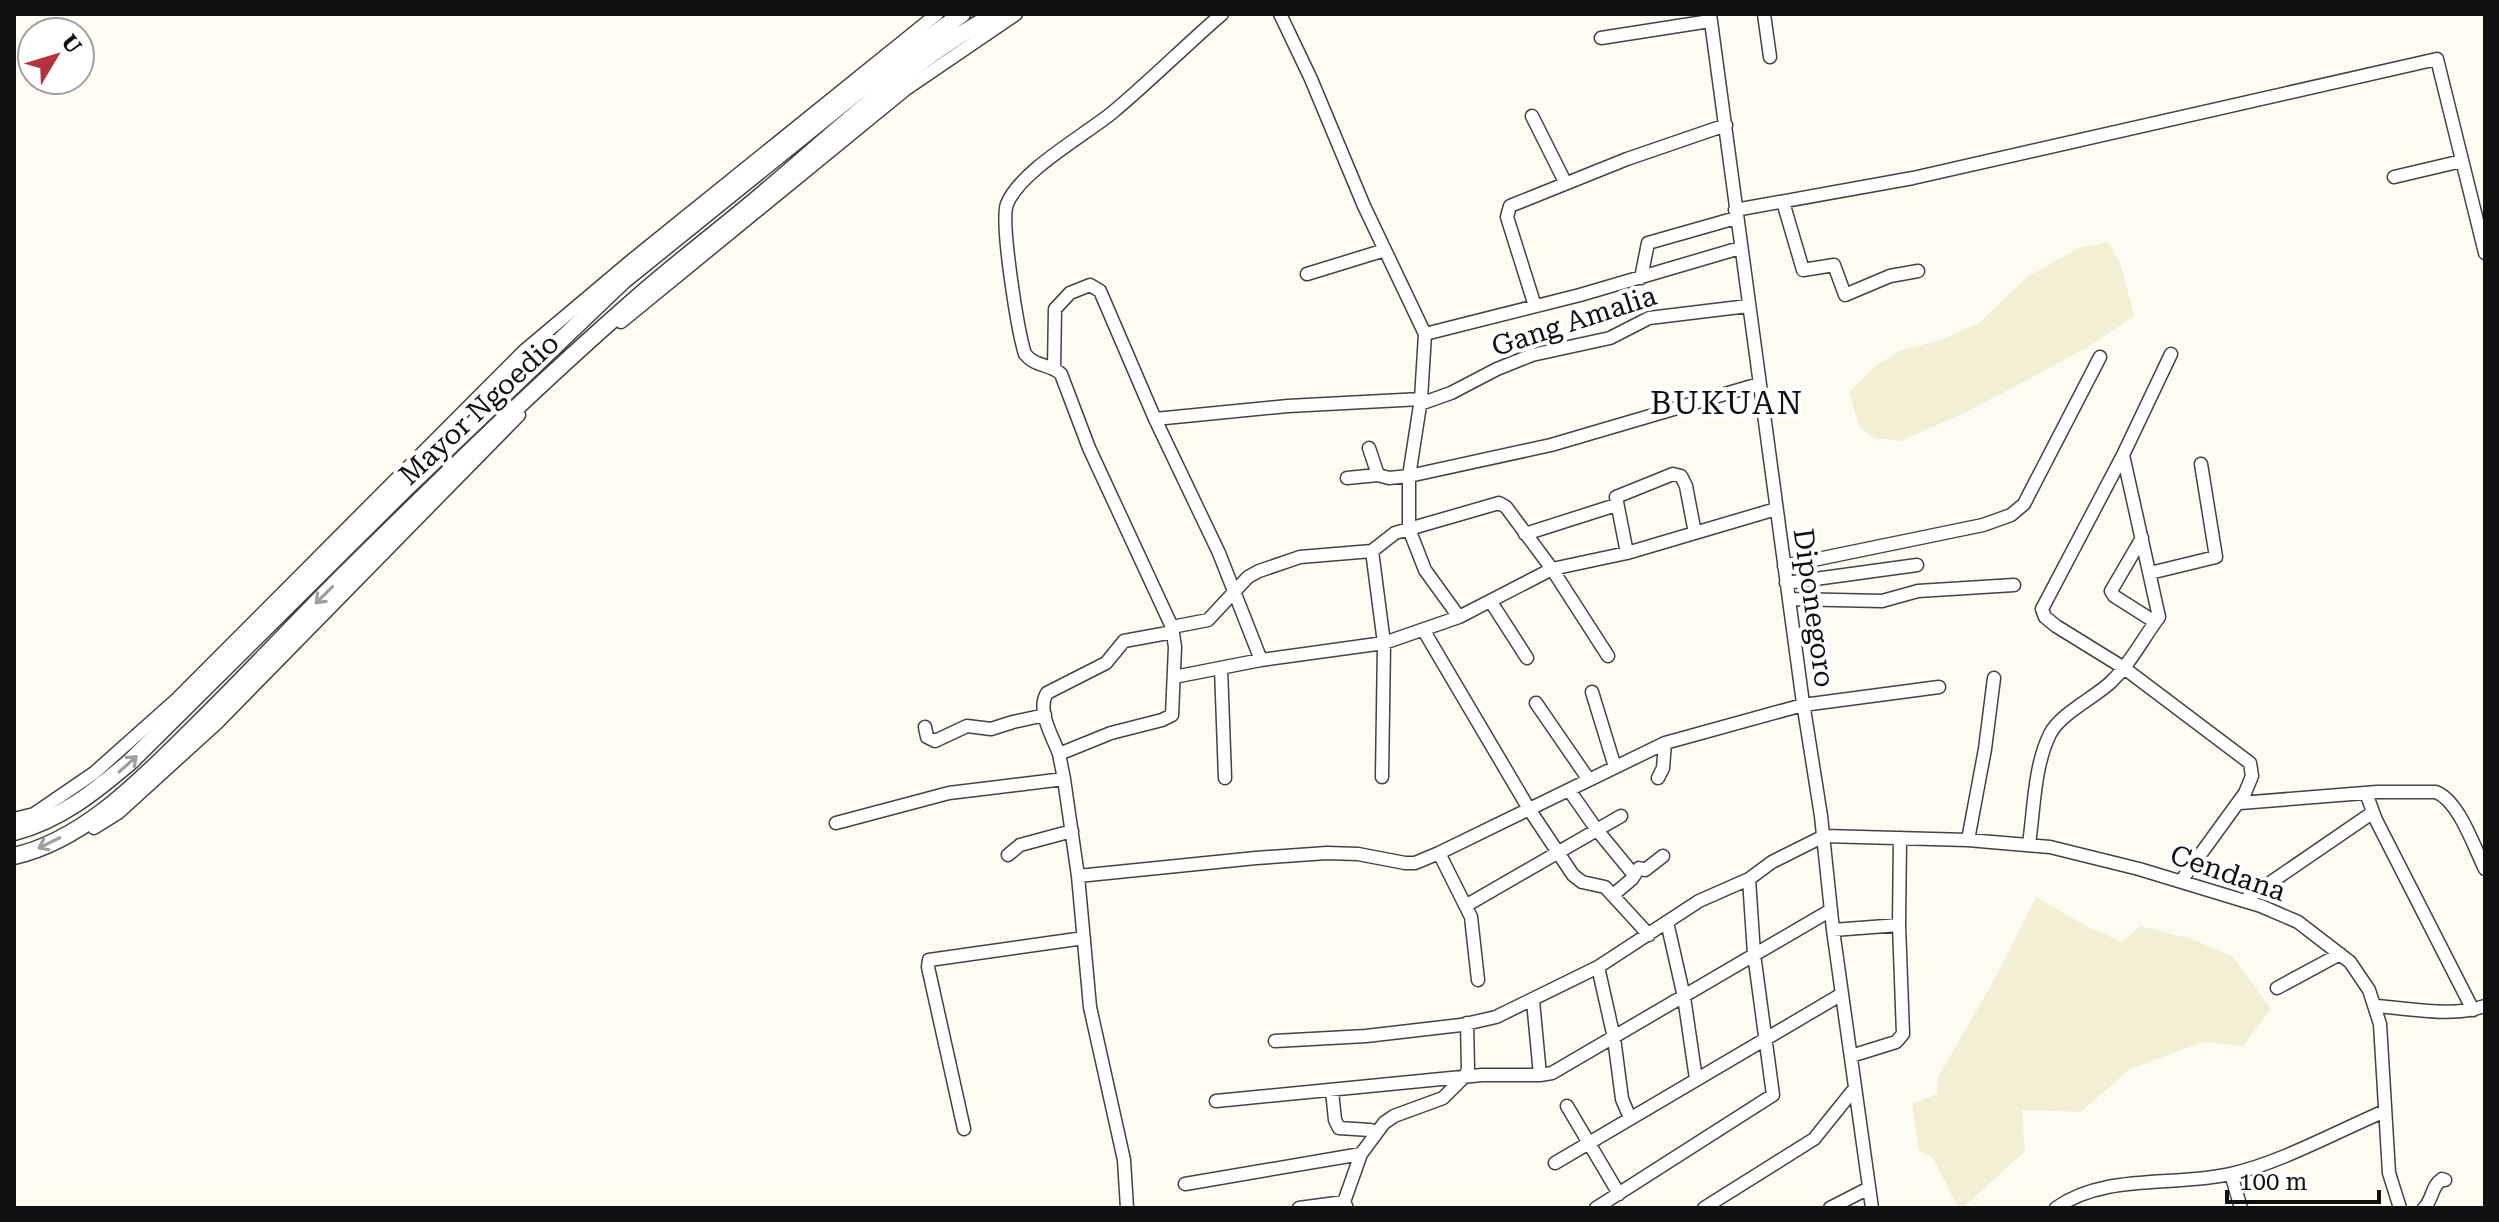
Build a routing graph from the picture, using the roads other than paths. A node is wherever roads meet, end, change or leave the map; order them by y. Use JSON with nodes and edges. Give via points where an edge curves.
{"nodes":[{"id":1,"x":937,"y":14,"type":"edge"},
{"id":2,"x":962,"y":14,"type":"edge"},
{"id":3,"x":996,"y":14,"type":"edge"},
{"id":4,"x":1016,"y":14,"type":"edge"},
{"id":5,"x":1222,"y":14,"type":"edge"},
{"id":6,"x":1280,"y":14,"type":"edge"},
{"id":7,"x":1764,"y":14,"type":"edge"},
{"id":8,"x":1710,"y":17,"type":"edge"},
{"id":9,"x":1601,"y":38,"type":"dead end"},
{"id":10,"x":1770,"y":57,"type":"dead end"},
{"id":11,"x":1532,"y":116,"type":"dead end"},
{"id":12,"x":1726,"y":125,"type":"junction"},
{"id":13,"x":2462,"y":161,"type":"junction"},
{"id":14,"x":2394,"y":177,"type":"dead end"},
{"id":15,"x":1565,"y":182,"type":"junction"},
{"id":16,"x":1783,"y":202,"type":"junction"},
{"id":17,"x":1736,"y":214,"type":"junction"},
{"id":18,"x":1740,"y":248,"type":"junction"},
{"id":19,"x":1385,"y":250,"type":"junction"},
{"id":20,"x":2485,"y":253,"type":"edge"},
{"id":21,"x":1918,"y":271,"type":"dead end"},
{"id":22,"x":1307,"y":274,"type":"dead end"},
{"id":23,"x":1641,"y":278,"type":"junction"},
{"id":24,"x":1535,"y":306,"type":"junction"},
{"id":25,"x":1748,"y":306,"type":"junction"},
{"id":26,"x":1425,"y":334,"type":"junction"},
{"id":27,"x":2171,"y":354,"type":"dead end"},
{"id":28,"x":2100,"y":357,"type":"dead end"},
{"id":29,"x":1054,"y":368,"type":"junction"},
{"id":30,"x":1759,"y":384,"type":"junction"},
{"id":31,"x":1421,"y":401,"type":"junction"},
{"id":32,"x":1155,"y":419,"type":"junction"},
{"id":33,"x":1369,"y":448,"type":"dead end"},
{"id":34,"x":2123,"y":455,"type":"junction"},
{"id":35,"x":2201,"y":464,"type":"dead end"},
{"id":36,"x":1378,"y":475,"type":"junction"},
{"id":37,"x":1409,"y":476,"type":"junction"},
{"id":38,"x":1347,"y":478,"type":"dead end"},
{"id":39,"x":1616,"y":505,"type":"junction"},
{"id":40,"x":1776,"y":509,"type":"junction"},
{"id":41,"x":1409,"y":529,"type":"junction"},
{"id":42,"x":1695,"y":533,"type":"junction"},
{"id":43,"x":1525,"y":534,"type":"junction"},
{"id":44,"x":2142,"y":538,"type":"junction"},
{"id":45,"x":1372,"y":551,"type":"junction"},
{"id":46,"x":1627,"y":553,"type":"junction"},
{"id":47,"x":1917,"y":565,"type":"dead end"},
{"id":48,"x":1784,"y":566,"type":"junction"},
{"id":49,"x":1552,"y":569,"type":"junction"},
{"id":50,"x":2150,"y":573,"type":"junction"},
{"id":51,"x":1786,"y":583,"type":"junction"},
{"id":52,"x":2014,"y":585,"type":"dead end"},
{"id":53,"x":1234,"y":590,"type":"junction"},
{"id":54,"x":1789,"y":599,"type":"junction"},
{"id":55,"x":1491,"y":602,"type":"junction"},
{"id":56,"x":1459,"y":617,"type":"junction"},
{"id":57,"x":2155,"y":622,"type":"junction"},
{"id":58,"x":1173,"y":629,"type":"junction"},
{"id":59,"x":1424,"y":631,"type":"junction"},
{"id":60,"x":1384,"y":643,"type":"junction"},
{"id":61,"x":1608,"y":656,"type":"dead end"},
{"id":62,"x":1527,"y":658,"type":"dead end"},
{"id":63,"x":1261,"y":660,"type":"junction"},
{"id":64,"x":1221,"y":668,"type":"junction"},
{"id":65,"x":2124,"y":668,"type":"junction"},
{"id":66,"x":1174,"y":677,"type":"junction"},
{"id":67,"x":1994,"y":678,"type":"dead end"},
{"id":68,"x":1939,"y":687,"type":"dead end"},
{"id":69,"x":1592,"y":692,"type":"dead end"},
{"id":70,"x":1536,"y":703,"type":"dead end"},
{"id":71,"x":1803,"y":705,"type":"junction"},
{"id":72,"x":1045,"y":715,"type":"junction"},
{"id":73,"x":925,"y":727,"type":"dead end"},
{"id":74,"x":1665,"y":743,"type":"junction"},
{"id":75,"x":1059,"y":754,"type":"junction"},
{"id":76,"x":1615,"y":767,"type":"junction"},
{"id":77,"x":1382,"y":777,"type":"dead end"},
{"id":78,"x":1225,"y":778,"type":"dead end"},
{"id":79,"x":1658,"y":778,"type":"dead end"},
{"id":80,"x":1064,"y":779,"type":"junction"},
{"id":81,"x":1589,"y":780,"type":"junction"},
{"id":82,"x":1569,"y":790,"type":"junction"},
{"id":83,"x":2366,"y":793,"type":"junction"},
{"id":84,"x":2240,"y":803,"type":"junction"},
{"id":85,"x":1529,"y":809,"type":"junction"},
{"id":86,"x":2372,"y":813,"type":"junction"},
{"id":87,"x":1621,"y":816,"type":"dead end"},
{"id":88,"x":14,"y":819,"type":"edge"},
{"id":89,"x":836,"y":823,"type":"dead end"},
{"id":90,"x":94,"y":828,"type":"dead end"},
{"id":91,"x":1597,"y":830,"type":"junction"},
{"id":92,"x":1072,"y":831,"type":"junction"},
{"id":93,"x":14,"y":832,"type":"edge"},
{"id":94,"x":1824,"y":836,"type":"junction"},
{"id":95,"x":1900,"y":838,"type":"junction"},
{"id":96,"x":1968,"y":840,"type":"junction"},
{"id":97,"x":2029,"y":844,"type":"junction"},
{"id":98,"x":1559,"y":852,"type":"junction"},
{"id":99,"x":1439,"y":853,"type":"junction"},
{"id":100,"x":1008,"y":855,"type":"dead end"},
{"id":101,"x":14,"y":856,"type":"edge"},
{"id":102,"x":1663,"y":856,"type":"dead end"},
{"id":103,"x":2485,"y":869,"type":"edge"},
{"id":104,"x":1634,"y":875,"type":"junction"},
{"id":105,"x":1078,"y":876,"type":"junction"},
{"id":106,"x":1749,"y":879,"type":"junction"},
{"id":107,"x":2181,"y":881,"type":"junction"},
{"id":108,"x":1613,"y":895,"type":"junction"},
{"id":109,"x":2245,"y":900,"type":"junction"},
{"id":110,"x":1467,"y":905,"type":"junction"},
{"id":111,"x":1831,"y":910,"type":"junction"},
{"id":112,"x":1667,"y":922,"type":"junction"},
{"id":113,"x":1899,"y":925,"type":"junction"},
{"id":114,"x":1833,"y":930,"type":"junction"},
{"id":115,"x":1649,"y":935,"type":"junction"},
{"id":116,"x":1084,"y":938,"type":"junction"},
{"id":117,"x":1754,"y":954,"type":"junction"},
{"id":118,"x":2340,"y":954,"type":"junction"},
{"id":119,"x":1598,"y":967,"type":"junction"},
{"id":120,"x":1478,"y":980,"type":"dead end"},
{"id":121,"x":2277,"y":988,"type":"dead end"},
{"id":122,"x":1842,"y":994,"type":"junction"},
{"id":123,"x":1684,"y":997,"type":"junction"},
{"id":124,"x":1533,"y":1001,"type":"junction"},
{"id":125,"x":2375,"y":1006,"type":"junction"},
{"id":126,"x":2479,"y":1008,"type":"edge"},
{"id":127,"x":1467,"y":1023,"type":"junction"},
{"id":128,"x":1614,"y":1038,"type":"junction"},
{"id":129,"x":1766,"y":1038,"type":"junction"},
{"id":130,"x":1275,"y":1041,"type":"dead end"},
{"id":131,"x":1851,"y":1056,"type":"junction"},
{"id":132,"x":1540,"y":1075,"type":"junction"},
{"id":133,"x":1464,"y":1077,"type":"junction"},
{"id":134,"x":1696,"y":1079,"type":"junction"},
{"id":135,"x":1855,"y":1088,"type":"junction"},
{"id":136,"x":1332,"y":1091,"type":"junction"},
{"id":137,"x":1216,"y":1101,"type":"dead end"},
{"id":138,"x":1567,"y":1106,"type":"dead end"},
{"id":139,"x":2385,"y":1111,"type":"junction"},
{"id":140,"x":1630,"y":1118,"type":"junction"},
{"id":141,"x":964,"y":1129,"type":"dead end"},
{"id":142,"x":1376,"y":1132,"type":"junction"},
{"id":143,"x":1588,"y":1143,"type":"junction"},
{"id":144,"x":1361,"y":1154,"type":"junction"},
{"id":145,"x":1555,"y":1163,"type":"dead end"},
{"id":146,"x":2231,"y":1174,"type":"junction"},
{"id":147,"x":2445,"y":1180,"type":"dead end"},
{"id":148,"x":1185,"y":1184,"type":"dead end"},
{"id":149,"x":1869,"y":1188,"type":"junction"},
{"id":150,"x":1619,"y":1194,"type":"junction"},
{"id":151,"x":1346,"y":1205,"type":"edge"},
{"id":152,"x":1127,"y":1208,"type":"edge"},
{"id":153,"x":1299,"y":1208,"type":"edge"},
{"id":154,"x":1596,"y":1208,"type":"edge"},
{"id":155,"x":1704,"y":1208,"type":"edge"},
{"id":156,"x":1830,"y":1208,"type":"edge"},
{"id":157,"x":1872,"y":1208,"type":"edge"},
{"id":158,"x":2056,"y":1208,"type":"edge"},
{"id":159,"x":2241,"y":1208,"type":"edge"},
{"id":160,"x":2400,"y":1208,"type":"edge"},
{"id":161,"x":2424,"y":1208,"type":"edge"}],
"edges":[{"from":1,"to":88,"type":"street","via":[[524,351],[177,699],[94,773],[34,814]]},
{"from":93,"to":2,"type":"street","name":"Mayor Ngoedio","one_way":true,"via":[[71,807],[131,761],[624,280],[878,75]]},
{"from":3,"to":101,"type":"street","name":"Mayor Ngoedio","one_way":true,"via":[[884,92],[639,296],[463,457],[147,773],[75,829]]},
{"from":4,"to":90,"type":"street","via":[[906,89],[617,325],[527,407],[217,723],[118,813]]},
{"from":5,"to":29,"type":"street","via":[[1009,199],[1004,219],[1024,349],[1033,362]]},
{"from":6,"to":19,"type":"street"},
{"from":7,"to":10,"type":"street"},
{"from":8,"to":9,"type":"street"},
{"from":8,"to":12,"type":"street","name":"Diponegoro"},
{"from":11,"to":15,"type":"street"},
{"from":12,"to":15,"type":"street"},
{"from":12,"to":17,"type":"street","name":"Diponegoro"},
{"from":13,"to":14,"type":"street"},
{"from":13,"to":16,"type":"street","via":[[2437,59],[1913,178]]},
{"from":13,"to":20,"type":"street"},
{"from":15,"to":24,"type":"street","via":[[1514,203],[1506,213]]},
{"from":16,"to":17,"type":"street"},
{"from":16,"to":21,"type":"street","via":[[1803,270],[1835,266],[1845,295]]},
{"from":17,"to":18,"type":"street","name":"Diponegoro"},
{"from":17,"to":23,"type":"street","via":[[1648,243]]},
{"from":18,"to":23,"type":"street"},
{"from":18,"to":25,"type":"street","name":"Diponegoro"},
{"from":19,"to":22,"type":"street"},
{"from":19,"to":26,"type":"street"},
{"from":23,"to":24,"type":"street"},
{"from":24,"to":26,"type":"street"},
{"from":25,"to":30,"type":"street","name":"Diponegoro"},
{"from":25,"to":31,"type":"street","name":"Gang Amalia","via":[[1649,318],[1610,338],[1532,355],[1451,393]]},
{"from":26,"to":31,"type":"street"},
{"from":27,"to":34,"type":"street"},
{"from":28,"to":48,"type":"street","via":[[2024,504],[2011,515]]},
{"from":29,"to":32,"type":"street","via":[[1055,309],[1070,293],[1094,285]]},
{"from":29,"to":58,"type":"street"},
{"from":30,"to":37,"type":"street","via":[[1551,445]]},
{"from":30,"to":40,"type":"street","name":"Diponegoro"},
{"from":31,"to":32,"type":"street","name":"Gang Amalia"},
{"from":31,"to":37,"type":"street"},
{"from":32,"to":53,"type":"street"},
{"from":33,"to":36,"type":"street"},
{"from":34,"to":44,"type":"street"},
{"from":34,"to":65,"type":"street","via":[[2042,609],[2056,626]]},
{"from":35,"to":50,"type":"street","via":[[2216,557]]},
{"from":36,"to":37,"type":"street"},
{"from":36,"to":38,"type":"street"},
{"from":37,"to":41,"type":"street"},
{"from":39,"to":42,"type":"street","via":[[1619,494],[1677,474],[1686,486]]},
{"from":39,"to":43,"type":"street"},
{"from":39,"to":46,"type":"street"},
{"from":40,"to":42,"type":"street"},
{"from":40,"to":48,"type":"street","name":"Diponegoro"},
{"from":41,"to":43,"type":"street","via":[[1499,503]]},
{"from":41,"to":45,"type":"street","via":[[1392,534]]},
{"from":41,"to":56,"type":"street","via":[[1425,570]]},
{"from":42,"to":46,"type":"street"},
{"from":43,"to":49,"type":"street"},
{"from":44,"to":50,"type":"street"},
{"from":44,"to":57,"type":"street","via":[[2111,591]]},
{"from":45,"to":53,"type":"street","via":[[1282,562],[1253,574]]},
{"from":45,"to":60,"type":"street"},
{"from":46,"to":49,"type":"street"},
{"from":47,"to":51,"type":"street"},
{"from":48,"to":51,"type":"street","name":"Diponegoro"},
{"from":49,"to":55,"type":"street"},
{"from":49,"to":61,"type":"street"},
{"from":50,"to":57,"type":"street","via":[[2159,615]]},
{"from":51,"to":54,"type":"street","name":"Diponegoro"},
{"from":52,"to":54,"type":"street","via":[[1918,591],[1882,601]]},
{"from":53,"to":58,"type":"street","via":[[1208,620]]},
{"from":53,"to":63,"type":"street"},
{"from":54,"to":71,"type":"street","name":"Diponegoro"},
{"from":55,"to":56,"type":"street"},
{"from":55,"to":62,"type":"street"},
{"from":56,"to":59,"type":"street"},
{"from":57,"to":65,"type":"street"},
{"from":58,"to":66,"type":"street"},
{"from":58,"to":72,"type":"street","via":[[1124,641],[1106,663],[1047,693],[1042,703]]},
{"from":59,"to":60,"type":"street"},
{"from":59,"to":85,"type":"street"},
{"from":60,"to":63,"type":"street"},
{"from":60,"to":77,"type":"street"},
{"from":63,"to":64,"type":"street"},
{"from":64,"to":66,"type":"street"},
{"from":64,"to":78,"type":"street"},
{"from":65,"to":84,"type":"street","via":[[2247,758],[2252,776]]},
{"from":65,"to":97,"type":"street","via":[[2050,734]]},
{"from":66,"to":75,"type":"street","via":[[1170,717]]},
{"from":67,"to":96,"type":"street"},
{"from":68,"to":71,"type":"street"},
{"from":69,"to":76,"type":"street"},
{"from":70,"to":81,"type":"street"},
{"from":71,"to":74,"type":"street"},
{"from":71,"to":94,"type":"street","name":"Diponegoro"},
{"from":72,"to":73,"type":"street","via":[[988,730],[967,726],[935,741],[927,737]]},
{"from":72,"to":75,"type":"street"},
{"from":74,"to":76,"type":"street"},
{"from":74,"to":79,"type":"street"},
{"from":75,"to":80,"type":"street"},
{"from":76,"to":81,"type":"street"},
{"from":80,"to":89,"type":"street","via":[[949,793]]},
{"from":80,"to":92,"type":"street"},
{"from":81,"to":82,"type":"street"},
{"from":82,"to":85,"type":"street"},
{"from":82,"to":91,"type":"street"},
{"from":83,"to":84,"type":"street"},
{"from":83,"to":86,"type":"street"},
{"from":83,"to":103,"type":"street","via":[[2441,793]]},
{"from":84,"to":107,"type":"street"},
{"from":85,"to":98,"type":"street"},
{"from":85,"to":99,"type":"street"},
{"from":86,"to":109,"type":"street"},
{"from":86,"to":126,"type":"street"},
{"from":87,"to":91,"type":"street"},
{"from":91,"to":98,"type":"street"},
{"from":91,"to":104,"type":"street"},
{"from":92,"to":100,"type":"street","via":[[1020,845]]},
{"from":92,"to":105,"type":"street"},
{"from":94,"to":95,"type":"street","name":"Cendana"},
{"from":94,"to":106,"type":"street"},
{"from":94,"to":111,"type":"street","name":"Diponegoro"},
{"from":95,"to":96,"type":"street","name":"Cendana"},
{"from":95,"to":113,"type":"street"},
{"from":96,"to":97,"type":"street","name":"Cendana"},
{"from":97,"to":107,"type":"street","name":"Cendana"},
{"from":98,"to":108,"type":"street","via":[[1578,879]]},
{"from":98,"to":110,"type":"street"},
{"from":99,"to":105,"type":"street","via":[[1415,863],[1327,853]]},
{"from":99,"to":110,"type":"street"},
{"from":102,"to":104,"type":"street"},
{"from":104,"to":108,"type":"street"},
{"from":105,"to":116,"type":"street"},
{"from":106,"to":112,"type":"street"},
{"from":106,"to":117,"type":"street"},
{"from":107,"to":109,"type":"street","name":"Cendana"},
{"from":108,"to":115,"type":"street"},
{"from":109,"to":118,"type":"street","name":"Cendana","via":[[2298,922]]},
{"from":110,"to":120,"type":"street"},
{"from":111,"to":114,"type":"street","name":"Diponegoro"},
{"from":111,"to":117,"type":"street"},
{"from":112,"to":115,"type":"street"},
{"from":112,"to":123,"type":"street"},
{"from":113,"to":114,"type":"street"},
{"from":113,"to":131,"type":"street","via":[[1902,1037]]},
{"from":114,"to":122,"type":"street","name":"Diponegoro"},
{"from":115,"to":119,"type":"street"},
{"from":116,"to":141,"type":"street","via":[[929,960]]},
{"from":116,"to":152,"type":"street","via":[[1090,1007],[1124,1160]]},
{"from":117,"to":123,"type":"street"},
{"from":117,"to":129,"type":"street"},
{"from":118,"to":121,"type":"street"},
{"from":118,"to":125,"type":"street","name":"Cendana","via":[[2358,972]]},
{"from":119,"to":124,"type":"street"},
{"from":119,"to":128,"type":"street"},
{"from":122,"to":129,"type":"street"},
{"from":122,"to":131,"type":"street","name":"Diponegoro"},
{"from":123,"to":128,"type":"street"},
{"from":123,"to":134,"type":"street"},
{"from":124,"to":127,"type":"street"},
{"from":124,"to":132,"type":"street"},
{"from":125,"to":126,"type":"street","via":[[2419,1011]]},
{"from":125,"to":139,"type":"street","name":"Cendana","via":[[2383,1047]]},
{"from":127,"to":130,"type":"street"},
{"from":127,"to":133,"type":"street"},
{"from":128,"to":132,"type":"street","via":[[1555,1072]]},
{"from":128,"to":140,"type":"street","via":[[1622,1099]]},
{"from":129,"to":134,"type":"street"},
{"from":129,"to":150,"type":"street","via":[[1771,1098]]},
{"from":131,"to":135,"type":"street","name":"Diponegoro"},
{"from":132,"to":133,"type":"street"},
{"from":133,"to":136,"type":"street"},
{"from":133,"to":142,"type":"street","via":[[1443,1098],[1394,1116]]},
{"from":134,"to":140,"type":"street"},
{"from":135,"to":149,"type":"street","name":"Diponegoro"},
{"from":135,"to":155,"type":"street","via":[[1814,1139]]},
{"from":136,"to":137,"type":"street"},
{"from":136,"to":142,"type":"street","via":[[1339,1128]]},
{"from":138,"to":143,"type":"street"},
{"from":139,"to":146,"type":"street"},
{"from":139,"to":160,"type":"street","name":"Cendana","via":[[2389,1173]]},
{"from":140,"to":143,"type":"street"},
{"from":142,"to":144,"type":"street"},
{"from":143,"to":145,"type":"street"},
{"from":143,"to":150,"type":"street"},
{"from":144,"to":148,"type":"street"},
{"from":144,"to":151,"type":"street"},
{"from":146,"to":158,"type":"street","via":[[2111,1188],[2079,1195]]},
{"from":146,"to":159,"type":"street"},
{"from":147,"to":161,"type":"street","via":[[2435,1184]]},
{"from":149,"to":156,"type":"street"},
{"from":149,"to":157,"type":"street","name":"Diponegoro"},
{"from":150,"to":154,"type":"street"},
{"from":151,"to":153,"type":"street"}]}
